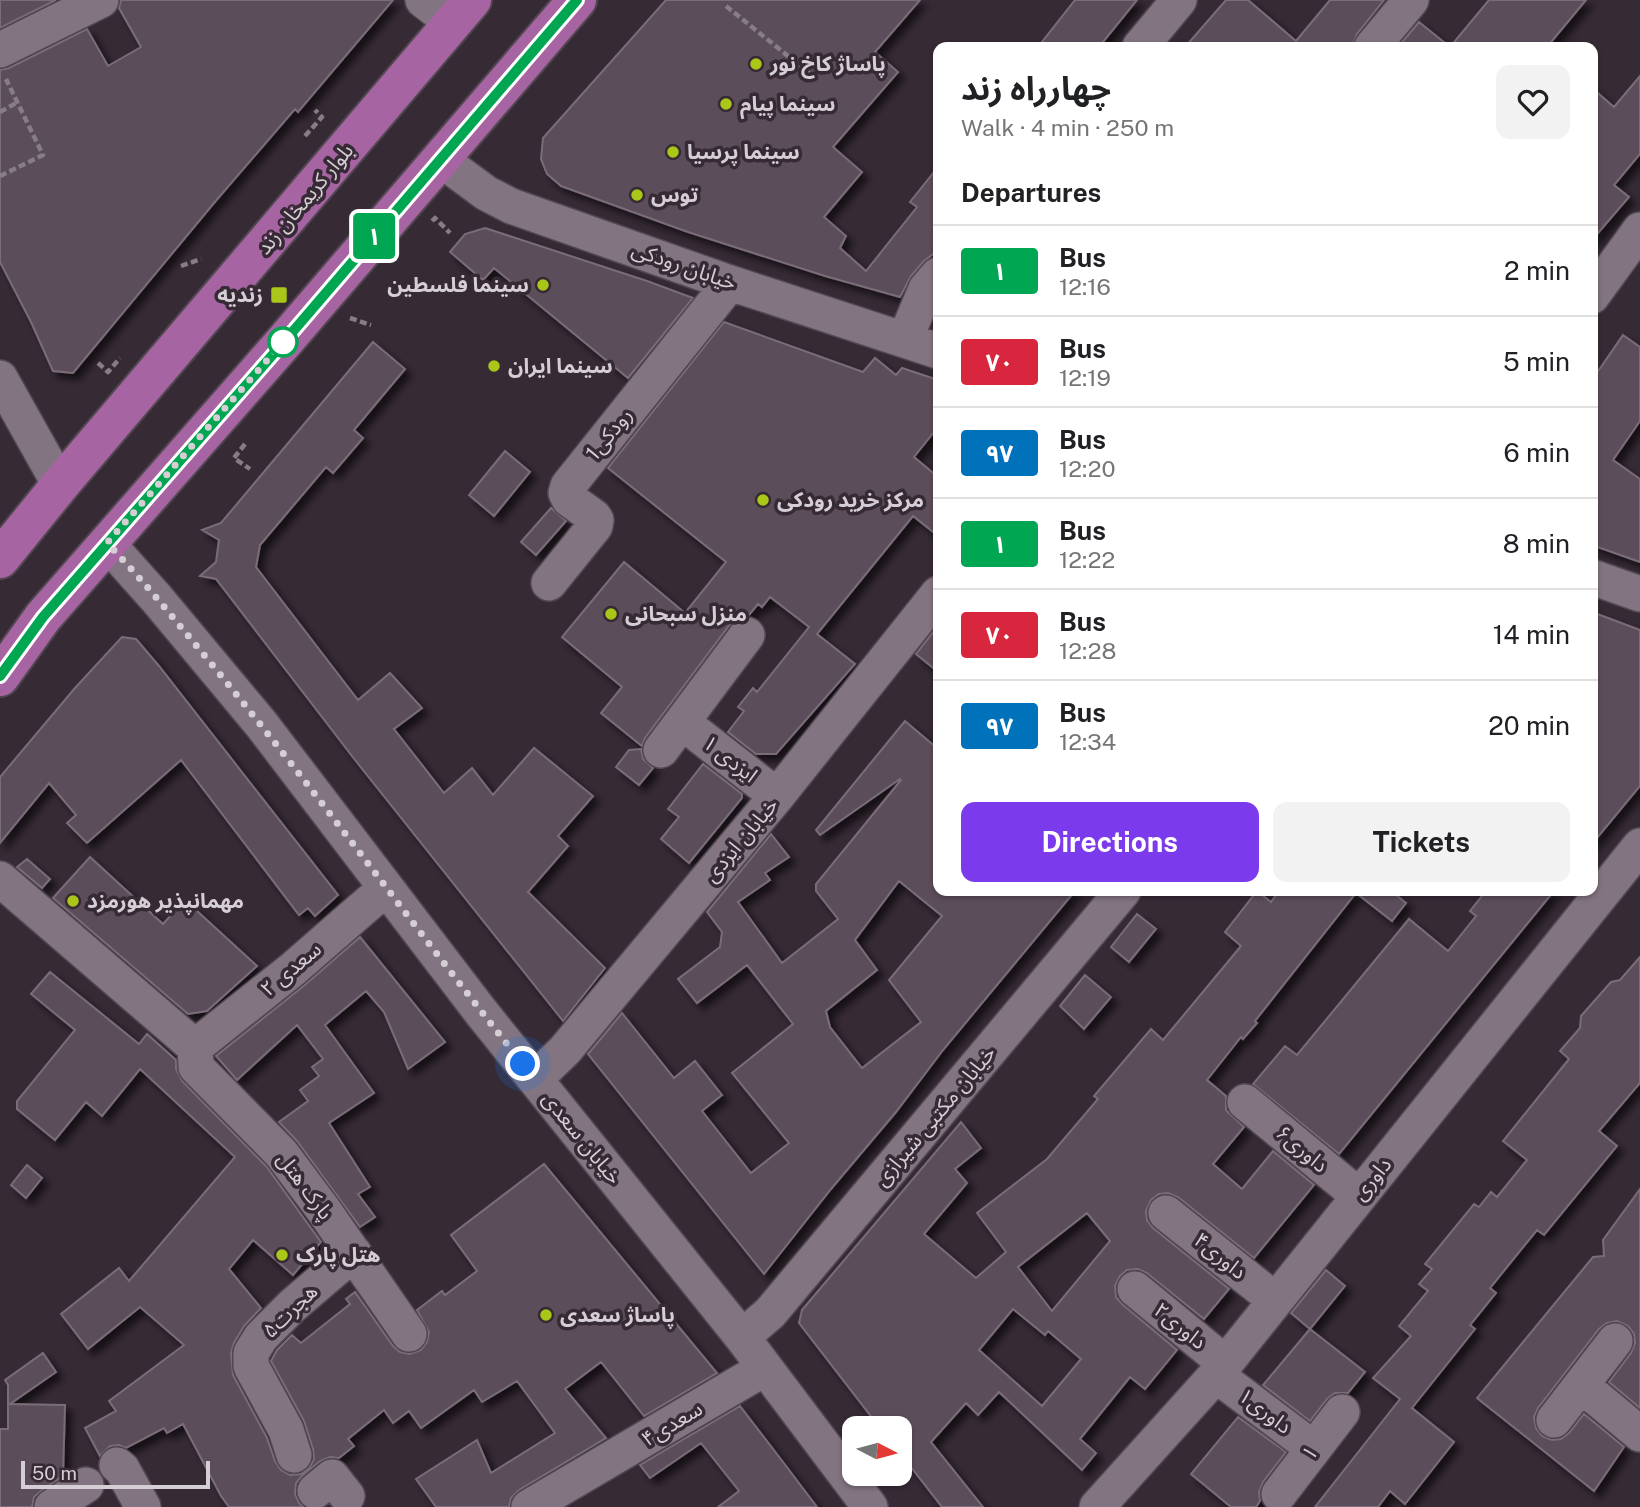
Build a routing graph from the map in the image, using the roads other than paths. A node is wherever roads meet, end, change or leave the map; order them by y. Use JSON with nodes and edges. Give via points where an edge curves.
{"nodes":[{"id":1,"x":102,"y":0,"type":"edge"},
{"id":2,"x":423,"y":0,"type":"edge"},
{"id":3,"x":577,"y":0,"type":"edge"},
{"id":4,"x":1179,"y":0,"type":"edge"},
{"id":5,"x":1411,"y":0,"type":"edge"},
{"id":6,"x":462,"y":12,"type":"edge"},
{"id":7,"x":1144,"y":42,"type":"edge"},
{"id":8,"x":1376,"y":42,"type":"edge"},
{"id":9,"x":0,"y":50,"type":"edge"},
{"id":10,"x":440,"y":159,"type":"junction"},
{"id":11,"x":1635,"y":237,"type":"edge"},
{"id":12,"x":933,"y":281,"type":"edge"},
{"id":13,"x":730,"y":283,"type":"junction"},
{"id":14,"x":1598,"y":288,"type":"edge"},
{"id":15,"x":905,"y":339,"type":"junction"},
{"id":16,"x":933,"y":349,"type":"edge"},
{"id":17,"x":0,"y":379,"type":"edge"},
{"id":18,"x":60,"y":485,"type":"junction"},
{"id":19,"x":107,"y":543,"type":"junction"},
{"id":20,"x":1,"y":559,"type":"edge"},
{"id":21,"x":1598,"y":579,"type":"edge"},
{"id":22,"x":549,"y":583,"type":"dead end"},
{"id":23,"x":1640,"y":594,"type":"edge"},
{"id":24,"x":933,"y":600,"type":"edge"},
{"id":25,"x":43,"y":617,"type":"junction"},
{"id":26,"x":747,"y":635,"type":"dead end"},
{"id":27,"x":0,"y":655,"type":"edge"},
{"id":28,"x":0,"y":677,"type":"edge"},
{"id":29,"x":682,"y":722,"type":"junction"},
{"id":30,"x":661,"y":750,"type":"dead end"},
{"id":31,"x":778,"y":796,"type":"junction"},
{"id":32,"x":1640,"y":846,"type":"edge"},
{"id":33,"x":0,"y":879,"type":"edge"},
{"id":34,"x":386,"y":888,"type":"junction"},
{"id":35,"x":1119,"y":896,"type":"edge"},
{"id":36,"x":195,"y":1047,"type":"junction"},
{"id":37,"x":535,"y":1079,"type":"junction"},
{"id":38,"x":1245,"y":1102,"type":"dead end"},
{"id":39,"x":1359,"y":1196,"type":"junction"},
{"id":40,"x":1166,"y":1213,"type":"dead end"},
{"id":41,"x":354,"y":1253,"type":"junction"},
{"id":42,"x":1135,"y":1289,"type":"dead end"},
{"id":43,"x":1275,"y":1300,"type":"junction"},
{"id":44,"x":409,"y":1334,"type":"dead end"},
{"id":45,"x":742,"y":1337,"type":"junction"},
{"id":46,"x":1615,"y":1341,"type":"dead end"},
{"id":47,"x":765,"y":1368,"type":"junction"},
{"id":48,"x":1221,"y":1368,"type":"junction"},
{"id":49,"x":1581,"y":1385,"type":"junction"},
{"id":50,"x":1342,"y":1412,"type":"dead end"},
{"id":51,"x":1554,"y":1420,"type":"dead end"},
{"id":52,"x":1640,"y":1434,"type":"edge"},
{"id":53,"x":1314,"y":1448,"type":"junction"},
{"id":54,"x":294,"y":1455,"type":"dead end"},
{"id":55,"x":117,"y":1465,"type":"dead end"},
{"id":56,"x":86,"y":1485,"type":"dead end"},
{"id":57,"x":584,"y":1493,"type":"edge"},
{"id":58,"x":1279,"y":1494,"type":"dead end"},
{"id":59,"x":52,"y":1507,"type":"edge"},
{"id":60,"x":143,"y":1507,"type":"edge"},
{"id":61,"x":529,"y":1507,"type":"edge"},
{"id":62,"x":870,"y":1507,"type":"edge"},
{"id":63,"x":1097,"y":1507,"type":"edge"}],
"edges":[{"from":1,"to":9,"type":"street"},
{"from":2,"to":6,"type":"street"},
{"from":3,"to":10,"type":"main road"},
{"from":4,"to":7,"type":"street"},
{"from":5,"to":8,"type":"street"},
{"from":6,"to":18,"type":"main road","name":"بلوار کریمخان زند"},
{"from":10,"to":13,"type":"street","name":"خیابان رودکی","via":[[512,206]]},
{"from":10,"to":19,"type":"main road"},
{"from":11,"to":14,"type":"street"},
{"from":12,"to":15,"type":"street"},
{"from":13,"to":15,"type":"street","name":"خیابان رودکی"},
{"from":13,"to":22,"type":"street","name":"1رودکی","via":[[568,486],[569,499],[594,517],[595,526]]},
{"from":15,"to":16,"type":"street","name":"خیابان رودکی"},
{"from":17,"to":18,"type":"street"},
{"from":18,"to":20,"type":"main road","name":"بلوار کریمخان زند"},
{"from":19,"to":25,"type":"main road"},
{"from":19,"to":34,"type":"street","name":"خیابان سعدی","via":[[262,725]]},
{"from":21,"to":23,"type":"street"},
{"from":24,"to":31,"type":"street","name":"خیابان ایزدی"},
{"from":25,"to":27,"type":"main road"},
{"from":25,"to":28,"type":"main road"},
{"from":26,"to":29,"type":"street"},
{"from":29,"to":30,"type":"street"},
{"from":29,"to":31,"type":"street","name":"ایزدی ۱"},
{"from":31,"to":37,"type":"street","name":"خیابان ایزدی","via":[[565,1050]]},
{"from":32,"to":39,"type":"street","name":"داوری"},
{"from":33,"to":36,"type":"street"},
{"from":34,"to":36,"type":"street","name":"سعدی ۲","via":[[293,970]]},
{"from":34,"to":37,"type":"street","name":"خیابان سعدی"},
{"from":35,"to":45,"type":"street","name":"خیابان مکتبی شیرازی","via":[[770,1313]]},
{"from":36,"to":41,"type":"street","name":"پارک هتل","via":[[196,1067],[281,1153]]},
{"from":37,"to":45,"type":"street","name":"خیابان سعدی"},
{"from":38,"to":39,"type":"street","name":"داوری۶"},
{"from":39,"to":43,"type":"street","name":"داوری"},
{"from":40,"to":43,"type":"street","name":"داوری۴"},
{"from":41,"to":44,"type":"street","name":"پارک هتل"},
{"from":41,"to":54,"type":"street","name":"هجرت۵","via":[[292,1306],[251,1353],[251,1366],[286,1430]]},
{"from":42,"to":48,"type":"street","name":"داوری۲"},
{"from":43,"to":48,"type":"street","name":"داوری"},
{"from":45,"to":47,"type":"street","name":"خیابان سعدی"},
{"from":46,"to":49,"type":"street"},
{"from":47,"to":57,"type":"street","name":"سعدی۴"},
{"from":47,"to":62,"type":"street","name":"خیابان سعدی"},
{"from":48,"to":53,"type":"street","name":"داوری۱"},
{"from":48,"to":63,"type":"street","name":"داوری"},
{"from":49,"to":51,"type":"street"},
{"from":49,"to":52,"type":"street"},
{"from":50,"to":53,"type":"street","name":"۱"},
{"from":53,"to":58,"type":"street","name":"۱"},
{"from":55,"to":60,"type":"street"},
{"from":56,"to":59,"type":"street"},
{"from":57,"to":61,"type":"street","name":"سعدی۴"}]}
